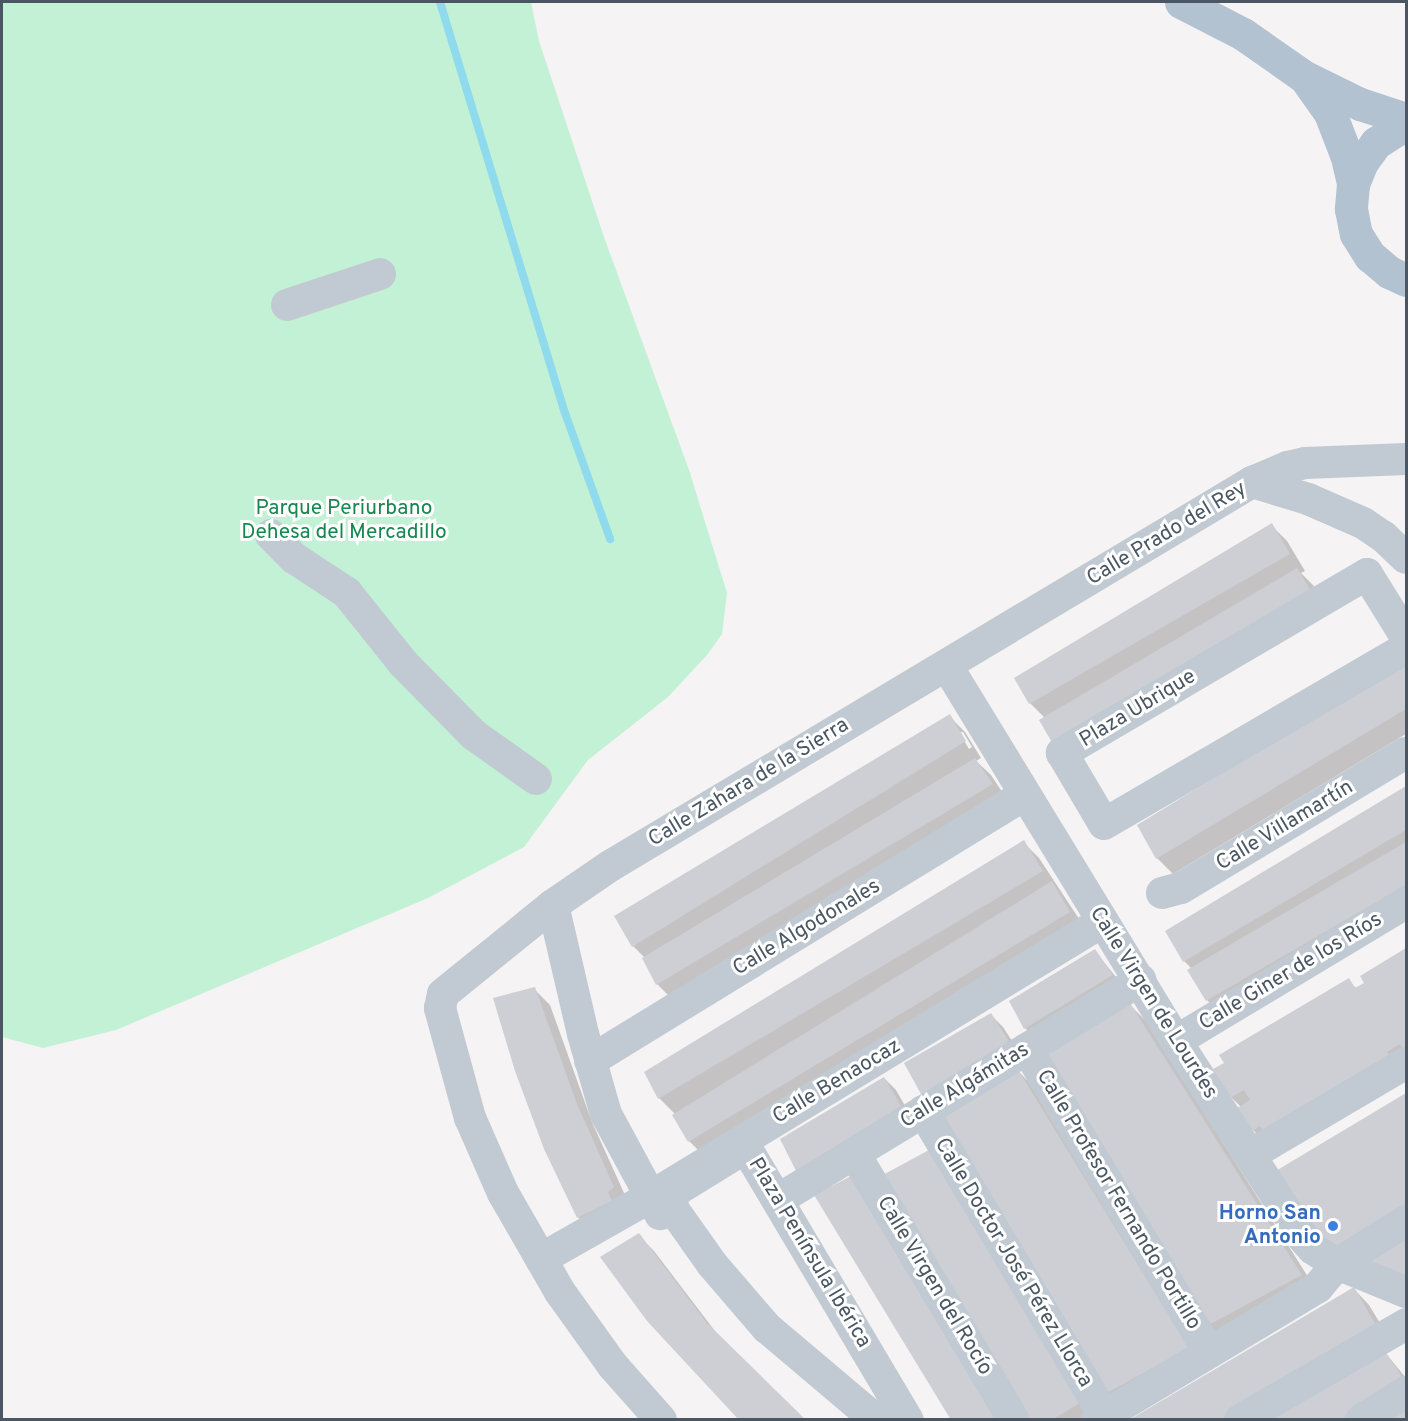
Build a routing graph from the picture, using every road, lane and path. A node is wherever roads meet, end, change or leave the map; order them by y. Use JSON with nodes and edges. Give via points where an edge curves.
{"nodes":[{"id":1,"x":1180,"y":2,"type":"edge"},
{"id":2,"x":1303,"y":76,"type":"junction"},
{"id":3,"x":1407,"y":119,"type":"edge"},
{"id":4,"x":1407,"y":126,"type":"edge"},
{"id":5,"x":1353,"y":184,"type":"junction"},
{"id":6,"x":380,"y":274,"type":"dead end"},
{"id":7,"x":1407,"y":280,"type":"edge"},
{"id":8,"x":287,"y":305,"type":"dead end"},
{"id":9,"x":1407,"y":459,"type":"edge"},
{"id":10,"x":1252,"y":482,"type":"junction"},
{"id":11,"x":271,"y":535,"type":"dead end"},
{"id":12,"x":1407,"y":558,"type":"edge"},
{"id":13,"x":1407,"y":637,"type":"edge"},
{"id":14,"x":1407,"y":648,"type":"edge"},
{"id":15,"x":947,"y":666,"type":"junction"},
{"id":16,"x":1407,"y":753,"type":"edge"},
{"id":17,"x":536,"y":779,"type":"dead end"},
{"id":18,"x":1024,"y":795,"type":"junction"},
{"id":19,"x":1162,"y":893,"type":"dead end"},
{"id":20,"x":1407,"y":903,"type":"edge"},
{"id":21,"x":553,"y":905,"type":"junction"},
{"id":22,"x":1102,"y":922,"type":"junction"},
{"id":23,"x":1141,"y":980,"type":"junction"},
{"id":24,"x":1176,"y":1041,"type":"junction"},
{"id":25,"x":1027,"y":1049,"type":"junction"},
{"id":26,"x":590,"y":1061,"type":"junction"},
{"id":27,"x":1407,"y":1063,"type":"edge"},
{"id":28,"x":922,"y":1111,"type":"junction"},
{"id":29,"x":750,"y":1135,"type":"junction"},
{"id":30,"x":854,"y":1153,"type":"junction"},
{"id":31,"x":1250,"y":1155,"type":"junction"},
{"id":32,"x":789,"y":1193,"type":"junction"},
{"id":33,"x":650,"y":1197,"type":"junction"},
{"id":34,"x":1407,"y":1221,"type":"edge"},
{"id":35,"x":541,"y":1259,"type":"junction"},
{"id":36,"x":1337,"y":1264,"type":"junction"},
{"id":37,"x":1407,"y":1292,"type":"edge"},
{"id":38,"x":1407,"y":1324,"type":"edge"},
{"id":39,"x":1209,"y":1352,"type":"junction"},
{"id":40,"x":1407,"y":1392,"type":"edge"},
{"id":41,"x":1101,"y":1417,"type":"edge"},
{"id":42,"x":661,"y":1419,"type":"edge"},
{"id":43,"x":856,"y":1419,"type":"edge"},
{"id":44,"x":876,"y":1419,"type":"edge"},
{"id":45,"x":908,"y":1419,"type":"edge"},
{"id":46,"x":922,"y":1419,"type":"edge"},
{"id":47,"x":1014,"y":1419,"type":"edge"},
{"id":48,"x":1240,"y":1419,"type":"edge"},
{"id":49,"x":1361,"y":1419,"type":"edge"}],
"edges":[{"from":1,"to":2,"type":"main road","via":[[1243,34]]},
{"from":2,"to":3,"type":"main road","via":[[1360,104]]},
{"from":2,"to":5,"type":"main road","via":[[1330,113]]},
{"from":4,"to":5,"type":"main road","via":[[1376,143]]},
{"from":5,"to":7,"type":"main road","via":[[1351,209],[1356,234],[1370,256],[1389,272]]},
{"from":6,"to":8,"type":"street"},
{"from":9,"to":10,"type":"street","name":"Calle Prado del Rey","via":[[1305,463]]},
{"from":10,"to":12,"type":"street","via":[[1308,499],[1363,523]]},
{"from":10,"to":15,"type":"street","name":"Calle Prado del Rey"},
{"from":11,"to":17,"type":"street","via":[[294,558],[347,593],[403,663],[474,735]]},
{"from":13,"to":14,"type":"street","name":"Plaza Ubrique","via":[[1367,574],[1062,753],[1104,824]]},
{"from":15,"to":18,"type":"street","name":"Calle Virgen de Lourdes"},
{"from":15,"to":21,"type":"street","name":"Calle Zahara de la Sierra","via":[[610,866]]},
{"from":16,"to":19,"type":"street","name":"Calle Villamartín","via":[[1181,888]]},
{"from":18,"to":22,"type":"street","name":"Calle Virgen de Lourdes"},
{"from":18,"to":26,"type":"street","name":"Calle Algodonales"},
{"from":20,"to":24,"type":"street","name":"Calle Giner de los Ríos"},
{"from":21,"to":26,"type":"street"},
{"from":21,"to":35,"type":"street","name":"Calle Zahara de la Sierra","via":[[443,994],[440,1008],[470,1118],[503,1193]]},
{"from":22,"to":23,"type":"street","name":"Calle Virgen de Lourdes"},
{"from":22,"to":29,"type":"street","name":"Calle Benaocaz"},
{"from":23,"to":24,"type":"street","name":"Calle Virgen de Lourdes"},
{"from":23,"to":25,"type":"street","name":"Calle Algámitas"},
{"from":24,"to":31,"type":"street","name":"Calle Virgen de Lourdes"},
{"from":25,"to":28,"type":"street","name":"Calle Algámitas"},
{"from":25,"to":39,"type":"street","name":"Calle Profesor Fernando Portillo"},
{"from":26,"to":33,"type":"street","via":[[606,1114]]},
{"from":27,"to":31,"type":"street"},
{"from":28,"to":30,"type":"street","name":"Calle Algámitas"},
{"from":28,"to":41,"type":"street","name":"Calle Doctor José Pérez Llorca"},
{"from":29,"to":32,"type":"street","name":"Plaza Península Ibérica"},
{"from":29,"to":33,"type":"street","name":"Calle Benaocaz"},
{"from":30,"to":32,"type":"street","name":"Calle Algámitas"},
{"from":30,"to":47,"type":"street","name":"Calle Virgen del Rocío"},
{"from":31,"to":36,"type":"street","name":"Calle Virgen de Lourdes","via":[[1304,1239]]},
{"from":32,"to":46,"type":"street","name":"Plaza Península Ibérica"},
{"from":33,"to":35,"type":"street","name":"Calle Benaocaz"},
{"from":33,"to":43,"type":"street","via":[[707,1287],[774,1356]]},
{"from":34,"to":36,"type":"street"},
{"from":35,"to":42,"type":"street","name":"Calle Zahara de la Sierra","via":[[613,1366]]},
{"from":36,"to":37,"type":"street","name":"Calle Virgen de Lourdes"},
{"from":36,"to":39,"type":"street","via":[[1318,1287]]},
{"from":38,"to":48,"type":"street"},
{"from":39,"to":41,"type":"street"},
{"from":40,"to":49,"type":"street"},
{"from":44,"to":45,"type":"street","name":"Plaza Península Ibérica","via":[[767,1328],[712,1264],[671,1206],[675,1191],[742,1150],[748,1151]]}]}
